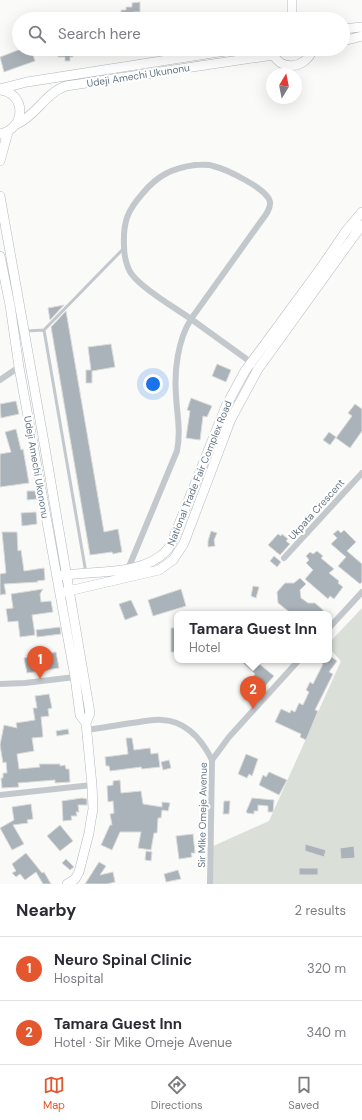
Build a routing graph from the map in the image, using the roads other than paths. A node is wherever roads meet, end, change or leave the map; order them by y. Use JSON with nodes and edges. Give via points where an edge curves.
{"nodes":[{"id":1,"x":292,"y":0,"type":"edge"},
{"id":2,"x":292,"y":12,"type":"edge"},
{"id":3,"x":362,"y":22,"type":"edge"},
{"id":4,"x":350,"y":27,"type":"edge"},
{"id":5,"x":362,"y":27,"type":"edge"},
{"id":6,"x":350,"y":28,"type":"edge"},
{"id":7,"x":362,"y":36,"type":"edge"},
{"id":8,"x":350,"y":39,"type":"edge"},
{"id":9,"x":193,"y":56,"type":"edge"},
{"id":10,"x":248,"y":56,"type":"edge"},
{"id":11,"x":274,"y":56,"type":"edge"},
{"id":12,"x":309,"y":56,"type":"edge"},
{"id":13,"x":0,"y":89,"type":"edge"},
{"id":14,"x":17,"y":124,"type":"junction"},
{"id":15,"x":4,"y":133,"type":"edge"},
{"id":16,"x":0,"y":161,"type":"edge"},
{"id":17,"x":0,"y":196,"type":"edge"},
{"id":18,"x":362,"y":212,"type":"edge"},
{"id":19,"x":362,"y":225,"type":"edge"},
{"id":20,"x":124,"y":248,"type":"junction"},
{"id":21,"x":0,"y":256,"type":"edge"},
{"id":22,"x":14,"y":305,"type":"junction"},
{"id":23,"x":191,"y":319,"type":"junction"},
{"id":24,"x":44,"y":330,"type":"junction"},
{"id":25,"x":24,"y":331,"type":"junction"},
{"id":26,"x":252,"y":363,"type":"junction"},
{"id":27,"x":18,"y":367,"type":"junction"},
{"id":28,"x":0,"y":380,"type":"edge"},
{"id":29,"x":362,"y":473,"type":"edge"},
{"id":30,"x":284,"y":558,"type":"dead end"},
{"id":31,"x":128,"y":569,"type":"junction"},
{"id":32,"x":86,"y":573,"type":"junction"},
{"id":33,"x":61,"y":575,"type":"junction"},
{"id":34,"x":362,"y":592,"type":"edge"},
{"id":35,"x":64,"y":593,"type":"junction"},
{"id":36,"x":332,"y":625,"type":"edge"},
{"id":37,"x":297,"y":663,"type":"edge"},
{"id":38,"x":75,"y":677,"type":"junction"},
{"id":39,"x":0,"y":684,"type":"edge"},
{"id":40,"x":86,"y":726,"type":"junction"},
{"id":41,"x":212,"y":760,"type":"junction"},
{"id":42,"x":92,"y":785,"type":"junction"},
{"id":43,"x":0,"y":795,"type":"edge"},
{"id":44,"x":73,"y":882,"type":"edge"},
{"id":45,"x":210,"y":884,"type":"edge"}],
"edges":[{"from":1,"to":2,"type":"main road"},
{"from":3,"to":4,"type":"street"},
{"from":5,"to":6,"type":"main road"},
{"from":7,"to":8,"type":"main road"},
{"from":9,"to":13,"type":"main road","name":"Udeji Amechi Ukunonu","via":[[27,82]]},
{"from":10,"to":14,"type":"main road","name":"Udeji Amechi Ukunonu","via":[[66,86],[47,96],[30,116]]},
{"from":11,"to":12,"type":"main road","via":[[282,64],[289,66],[302,63]]},
{"from":13,"to":14,"type":"main road","via":[[10,93],[19,104],[20,117]]},
{"from":14,"to":15,"type":"main road","name":"Udeji Amechi Ukunonu"},
{"from":15,"to":16,"type":"main road"},
{"from":17,"to":22,"type":"main road","name":"Udeji Amechi Ukononu"},
{"from":18,"to":26,"type":"main road","name":"National Trade Fair Complex Road"},
{"from":19,"to":35,"type":"main road","name":"National Trade Fair Complex Road","via":[[258,369],[231,419],[184,542],[173,560],[158,570]]},
{"from":20,"to":23,"type":"street","via":[[126,262],[133,277]]},
{"from":20,"to":23,"type":"street","via":[[124,231],[129,211],[158,177],[184,166],[211,165],[223,169],[266,195],[270,202],[269,210]]},
{"from":20,"to":24,"type":"lane"},
{"from":21,"to":22,"type":"main road","name":"Udeji Amechi Ukononu"},
{"from":22,"to":25,"type":"main road","name":"Udeji Amechi Ukononu"},
{"from":22,"to":27,"type":"main road","name":"Udeji Amechi Ukononu"},
{"from":23,"to":26,"type":"street"},
{"from":23,"to":31,"type":"street","via":[[182,337],[176,372],[180,426],[177,451]]},
{"from":24,"to":25,"type":"lane"},
{"from":24,"to":32,"type":"lane"},
{"from":25,"to":33,"type":"main road","name":"Udeji Amechi Ukononu","via":[[45,448]]},
{"from":26,"to":31,"type":"main road","name":"National Trade Fair Complex Road","via":[[226,406],[168,550],[155,560]]},
{"from":27,"to":28,"type":"street"},
{"from":27,"to":33,"type":"main road","name":"Udeji Amechi Ukononu"},
{"from":29,"to":30,"type":"street","name":"Ukpata Crescent"},
{"from":31,"to":32,"type":"main road","name":"National Trade Fair Complex Road"},
{"from":32,"to":33,"type":"main road","name":"National Trade Fair Complex Road"},
{"from":33,"to":35,"type":"main road","name":"Udeji Amechi Ukononu"},
{"from":34,"to":36,"type":"street"},
{"from":35,"to":38,"type":"main road","name":"Udeji Amechi Ukononu"},
{"from":35,"to":40,"type":"main road","via":[[90,712]]},
{"from":37,"to":41,"type":"street","name":"Sir Mike Omeje Avenue","via":[[229,737]]},
{"from":38,"to":39,"type":"street"},
{"from":38,"to":40,"type":"main road","name":"Udeji Amechi Ukononu","via":[[80,715]]},
{"from":40,"to":41,"type":"street","via":[[170,720],[182,725],[199,739]]},
{"from":40,"to":42,"type":"main road"},
{"from":41,"to":45,"type":"street","name":"Sir Mike Omeje Avenue"},
{"from":42,"to":43,"type":"street"},
{"from":42,"to":44,"type":"main road","via":[[93,810],[89,833],[80,870]]}]}
